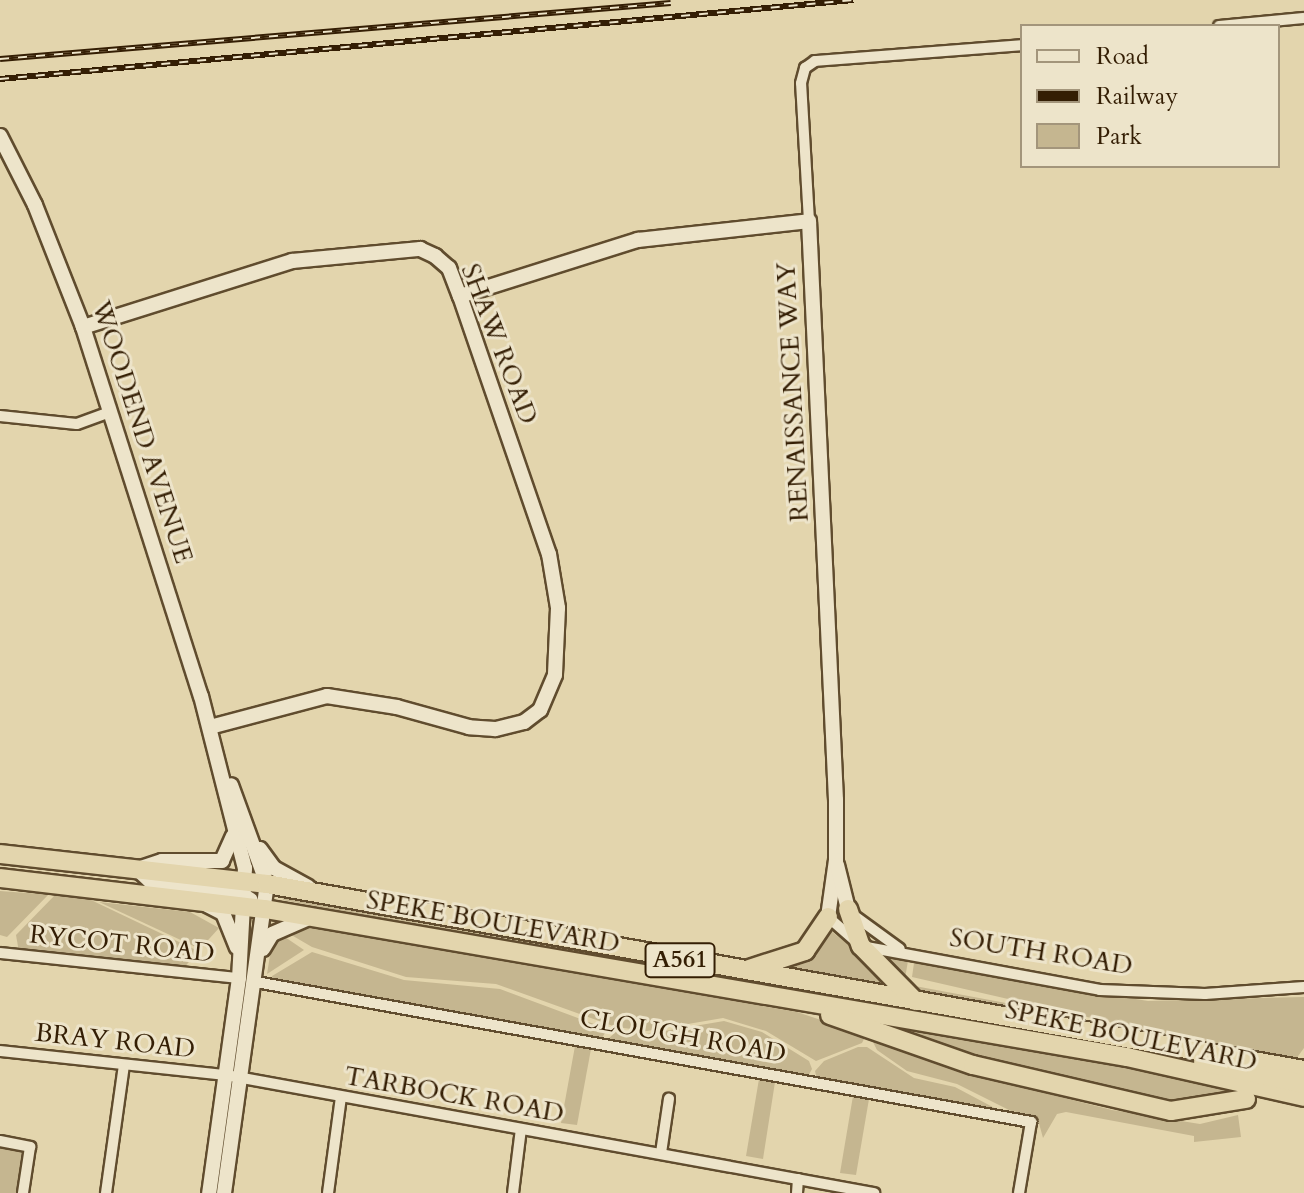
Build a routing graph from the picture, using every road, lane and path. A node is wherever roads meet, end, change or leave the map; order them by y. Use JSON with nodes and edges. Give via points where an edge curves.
{"nodes":[{"id":1,"x":1304,"y":18,"type":"edge"},
{"id":2,"x":1240,"y":24,"type":"edge"},
{"id":3,"x":1020,"y":45,"type":"edge"},
{"id":4,"x":0,"y":136,"type":"edge"},
{"id":5,"x":809,"y":221,"type":"junction"},
{"id":6,"x":460,"y":296,"type":"junction"},
{"id":7,"x":83,"y":327,"type":"junction"},
{"id":8,"x":110,"y":412,"type":"junction"},
{"id":9,"x":0,"y":416,"type":"edge"},
{"id":10,"x":210,"y":727,"type":"junction"},
{"id":11,"x":238,"y":818,"type":"junction"},
{"id":12,"x":0,"y":854,"type":"edge"},
{"id":13,"x":836,"y":860,"type":"junction"},
{"id":14,"x":137,"y":869,"type":"junction"},
{"id":15,"x":0,"y":878,"type":"edge"},
{"id":16,"x":325,"y":894,"type":"junction"},
{"id":17,"x":246,"y":895,"type":"junction"},
{"id":18,"x":266,"y":896,"type":"junction"},
{"id":19,"x":199,"y":901,"type":"junction"},
{"id":20,"x":848,"y":909,"type":"junction"},
{"id":21,"x":313,"y":917,"type":"junction"},
{"id":22,"x":828,"y":917,"type":"junction"},
{"id":23,"x":379,"y":929,"type":"junction"},
{"id":24,"x":861,"y":946,"type":"junction"},
{"id":25,"x":0,"y":953,"type":"edge"},
{"id":26,"x":913,"y":954,"type":"junction"},
{"id":27,"x":259,"y":957,"type":"junction"},
{"id":28,"x":738,"y":971,"type":"junction"},
{"id":29,"x":239,"y":973,"type":"junction"},
{"id":30,"x":256,"y":982,"type":"junction"},
{"id":31,"x":1304,"y":987,"type":"edge"},
{"id":32,"x":790,"y":1000,"type":"junction"},
{"id":33,"x":916,"y":1002,"type":"junction"},
{"id":34,"x":1168,"y":1045,"type":"junction"},
{"id":35,"x":0,"y":1051,"type":"edge"},
{"id":36,"x":124,"y":1065,"type":"junction"},
{"id":37,"x":1304,"y":1070,"type":"edge"},
{"id":38,"x":233,"y":1077,"type":"junction"},
{"id":39,"x":1303,"y":1095,"type":"edge"},
{"id":40,"x":341,"y":1097,"type":"junction"},
{"id":41,"x":669,"y":1099,"type":"dead end"},
{"id":42,"x":1246,"y":1099,"type":"dead end"},
{"id":43,"x":521,"y":1129,"type":"junction"},
{"id":44,"x":0,"y":1141,"type":"edge"},
{"id":45,"x":661,"y":1153,"type":"junction"},
{"id":46,"x":798,"y":1179,"type":"junction"},
{"id":47,"x":23,"y":1193,"type":"edge"},
{"id":48,"x":106,"y":1193,"type":"edge"},
{"id":49,"x":209,"y":1193,"type":"edge"},
{"id":50,"x":224,"y":1193,"type":"edge"},
{"id":51,"x":328,"y":1193,"type":"edge"},
{"id":52,"x":513,"y":1193,"type":"edge"},
{"id":53,"x":797,"y":1193,"type":"edge"},
{"id":54,"x":874,"y":1193,"type":"edge"},
{"id":55,"x":1019,"y":1193,"type":"edge"}],
"edges":[{"from":1,"to":2,"type":"street"},
{"from":3,"to":5,"type":"street","via":[[815,61],[805,68],[801,83]]},
{"from":4,"to":7,"type":"street","name":"WOODEND AVENUE","via":[[35,205]]},
{"from":5,"to":6,"type":"street","name":"RENAISSANCE WAY","via":[[638,240]]},
{"from":5,"to":13,"type":"street","name":"RENAISSANCE WAY"},
{"from":6,"to":7,"type":"street","name":"SHAW ROAD","via":[[449,268],[420,249],[292,261]]},
{"from":6,"to":10,"type":"street","name":"SHAW ROAD","via":[[549,554],[559,643],[555,675],[540,710],[524,722],[495,729],[397,707],[315,697]]},
{"from":7,"to":8,"type":"street","name":"WOODEND AVENUE"},
{"from":8,"to":9,"type":"street","via":[[77,424]]},
{"from":8,"to":10,"type":"street","name":"WOODEND AVENUE"},
{"from":10,"to":11,"type":"street","name":"WOODEND AVENUE"},
{"from":11,"to":14,"type":"street","via":[[233,845],[222,861],[162,861]]},
{"from":11,"to":16,"type":"street","via":[[274,868]]},
{"from":11,"to":17,"type":"street","name":"WOODEND AVENUE"},
{"from":11,"to":18,"type":"street","name":"WOODEND AVENUE"},
{"from":12,"to":14,"type":"highway","name":"SPEKE BOULEVARD","number":"A561"},
{"from":13,"to":20,"type":"street"},
{"from":13,"to":22,"type":"street","name":"RENAISSANCE WAY"},
{"from":14,"to":17,"type":"highway","name":"SPEKE BOULEVARD","number":"A561"},
{"from":15,"to":19,"type":"highway","name":"SPEKE BOULEVARD","number":"A561"},
{"from":16,"to":18,"type":"highway","name":"SPEKE BOULEVARD","number":"A561"},
{"from":16,"to":28,"type":"highway","name":"SPEKE BOULEVARD","number":"A561"},
{"from":17,"to":18,"type":"highway","name":"SPEKE BOULEVARD","number":"A561"},
{"from":17,"to":19,"type":"highway","name":"SPEKE BOULEVARD","number":"A561"},
{"from":17,"to":29,"type":"street","name":"WOODEND AVENUE"},
{"from":18,"to":21,"type":"highway","name":"SPEKE BOULEVARD","number":"A561"},
{"from":18,"to":23,"type":"street","number":"A561","via":[[369,918]]},
{"from":18,"to":27,"type":"street"},
{"from":19,"to":29,"type":"street","via":[[229,921]]},
{"from":20,"to":24,"type":"highway"},
{"from":20,"to":26,"type":"street","name":"SOUTH ROAD","via":[[886,944]]},
{"from":21,"to":23,"type":"highway","name":"SPEKE BOULEVARD","number":"A561"},
{"from":21,"to":27,"type":"street","via":[[272,934]]},
{"from":22,"to":24,"type":"street"},
{"from":22,"to":28,"type":"highway","via":[[805,951]]},
{"from":23,"to":32,"type":"highway","name":"SPEKE BOULEVARD","number":"A561"},
{"from":24,"to":26,"type":"street","name":"SOUTH ROAD"},
{"from":24,"to":33,"type":"highway"},
{"from":25,"to":29,"type":"street","name":"RYCOT ROAD"},
{"from":26,"to":31,"type":"street","name":"SOUTH ROAD","via":[[1100,990],[1205,994]]},
{"from":27,"to":30,"type":"street"},
{"from":28,"to":33,"type":"highway","name":"SPEKE BOULEVARD","number":"A561"},
{"from":29,"to":38,"type":"street","name":"WOODEND AVENUE"},
{"from":30,"to":38,"type":"street"},
{"from":30,"to":55,"type":"street","name":"CLOUGH ROAD","via":[[1031,1122]]},
{"from":32,"to":39,"type":"highway","name":"SPEKE BOULEVARD","number":"A561","via":[[1127,1057]]},
{"from":32,"to":42,"type":"highway","via":[[973,1065],[1171,1111],[1216,1108]]},
{"from":33,"to":34,"type":"highway","name":"SPEKE BOULEVARD","number":"A561"},
{"from":34,"to":37,"type":"highway","name":"SPEKE BOULEVARD","number":"A561"},
{"from":34,"to":39,"type":"highway","number":"A561","via":[[1207,1064]]},
{"from":35,"to":36,"type":"street","name":"BRAY ROAD"},
{"from":36,"to":38,"type":"street","name":"BRAY ROAD"},
{"from":36,"to":48,"type":"street"},
{"from":38,"to":40,"type":"street","name":"TARBOCK ROAD"},
{"from":38,"to":49,"type":"street"},
{"from":38,"to":50,"type":"street"},
{"from":40,"to":43,"type":"street","name":"TARBOCK ROAD"},
{"from":40,"to":51,"type":"street"},
{"from":41,"to":45,"type":"street"},
{"from":43,"to":45,"type":"street","name":"TARBOCK ROAD"},
{"from":43,"to":52,"type":"street"},
{"from":44,"to":47,"type":"street","via":[[30,1147]]},
{"from":45,"to":46,"type":"street","name":"TARBOCK ROAD"},
{"from":46,"to":53,"type":"street"},
{"from":46,"to":54,"type":"street","name":"TARBOCK ROAD"}]}
